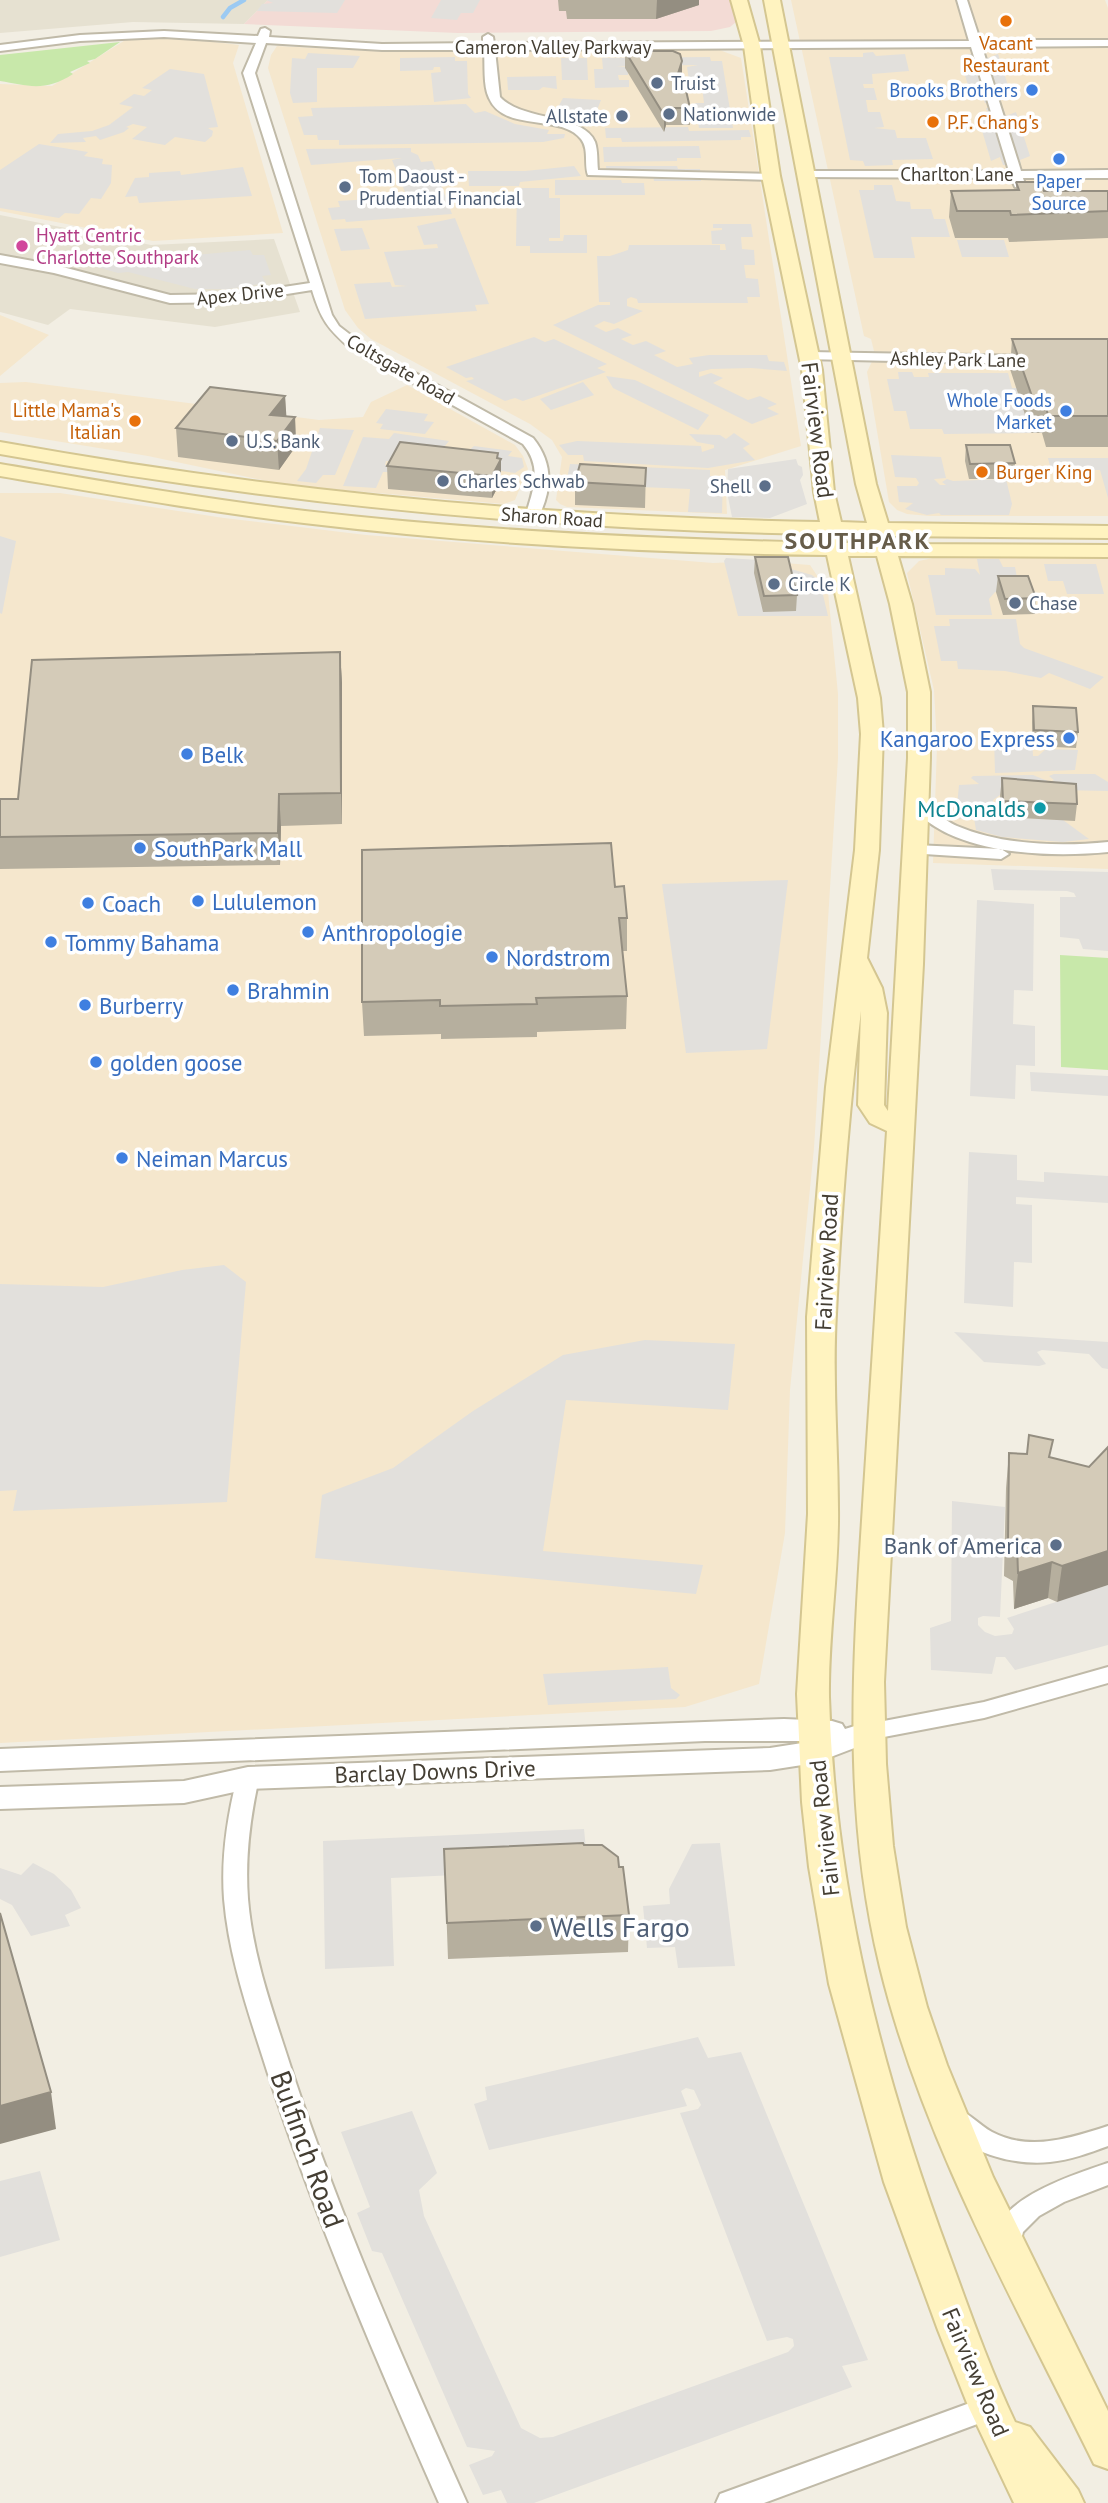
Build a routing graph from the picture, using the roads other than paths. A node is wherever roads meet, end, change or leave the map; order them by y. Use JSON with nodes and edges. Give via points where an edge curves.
{"nodes":[{"id":1,"x":739,"y":0,"type":"edge"},
{"id":2,"x":772,"y":0,"type":"edge"},
{"id":3,"x":962,"y":0,"type":"edge"},
{"id":4,"x":1108,"y":32,"type":"edge"},
{"id":5,"x":265,"y":34,"type":"junction"},
{"id":6,"x":0,"y":36,"type":"edge"},
{"id":7,"x":975,"y":39,"type":"junction"},
{"id":8,"x":781,"y":40,"type":"junction"},
{"id":9,"x":488,"y":41,"type":"junction"},
{"id":10,"x":751,"y":41,"type":"junction"},
{"id":11,"x":1108,"y":43,"type":"edge"},
{"id":12,"x":0,"y":48,"type":"edge"},
{"id":13,"x":1015,"y":174,"type":"junction"},
{"id":14,"x":1108,"y":174,"type":"edge"},
{"id":15,"x":806,"y":175,"type":"junction"},
{"id":16,"x":771,"y":176,"type":"junction"},
{"id":17,"x":1020,"y":188,"type":"edge"},
{"id":18,"x":0,"y":260,"type":"edge"},
{"id":19,"x":316,"y":286,"type":"junction"},
{"id":20,"x":809,"y":356,"type":"junction"},
{"id":21,"x":842,"y":357,"type":"junction"},
{"id":22,"x":1047,"y":360,"type":"edge"},
{"id":23,"x":0,"y":448,"type":"edge"},
{"id":24,"x":0,"y":470,"type":"edge"},
{"id":25,"x":532,"y":517,"type":"junction"},
{"id":26,"x":1108,"y":532,"type":"edge"},
{"id":27,"x":834,"y":540,"type":"junction"},
{"id":28,"x":882,"y":540,"type":"junction"},
{"id":29,"x":1108,"y":551,"type":"edge"},
{"id":30,"x":917,"y":803,"type":"junction"},
{"id":31,"x":1108,"y":849,"type":"edge"},
{"id":32,"x":915,"y":850,"type":"junction"},
{"id":33,"x":853,"y":957,"type":"junction"},
{"id":34,"x":900,"y":1127,"type":"junction"},
{"id":35,"x":1108,"y":1675,"type":"edge"},
{"id":36,"x":868,"y":1732,"type":"junction"},
{"id":37,"x":814,"y":1741,"type":"junction"},
{"id":38,"x":248,"y":1748,"type":"junction"},
{"id":39,"x":0,"y":1760,"type":"edge"},
{"id":40,"x":248,"y":1778,"type":"junction"},
{"id":41,"x":0,"y":1798,"type":"edge"},
{"id":42,"x":944,"y":2104,"type":"junction"},
{"id":43,"x":1108,"y":2136,"type":"edge"},
{"id":44,"x":1108,"y":2174,"type":"edge"},
{"id":45,"x":1009,"y":2251,"type":"junction"},
{"id":46,"x":989,"y":2408,"type":"junction"},
{"id":47,"x":1108,"y":2451,"type":"edge"},
{"id":48,"x":453,"y":2503,"type":"edge"},
{"id":49,"x":730,"y":2503,"type":"edge"},
{"id":50,"x":1034,"y":2503,"type":"edge"},
{"id":51,"x":1064,"y":2503,"type":"edge"}],
"edges":[{"from":1,"to":10,"type":"main road","name":"Fairview Road"},
{"from":2,"to":8,"type":"main road","name":"Fairview Road"},
{"from":3,"to":7,"type":"street"},
{"from":4,"to":7,"type":"street","name":"Cameron Valley Parkway"},
{"from":5,"to":6,"type":"street","name":"Cameron Valley Parkway","via":[[132,24]]},
{"from":5,"to":9,"type":"street","name":"Cameron Valley Parkway","via":[[366,46]]},
{"from":5,"to":12,"type":"street","name":"Cameron Valley Parkway","via":[[138,34]]},
{"from":5,"to":19,"type":"street","name":"Coltsgate Road","via":[[249,73]]},
{"from":7,"to":8,"type":"street","name":"Cameron Valley Parkway"},
{"from":7,"to":11,"type":"street","name":"Cameron Valley Parkway"},
{"from":7,"to":13,"type":"street"},
{"from":8,"to":10,"type":"street","name":"Cameron Valley Parkway"},
{"from":8,"to":15,"type":"main road","name":"Fairview Road"},
{"from":9,"to":10,"type":"street","name":"Cameron Valley Parkway"},
{"from":9,"to":16,"type":"street","via":[[498,105],[581,132],[589,141],[592,173]]},
{"from":10,"to":16,"type":"main road","name":"Fairview Road"},
{"from":13,"to":14,"type":"street","name":"Charlton Lane"},
{"from":13,"to":15,"type":"street","name":"Charlton Lane"},
{"from":13,"to":17,"type":"street"},
{"from":15,"to":21,"type":"main road","name":"Fairview Road"},
{"from":16,"to":20,"type":"main road","name":"Fairview Road"},
{"from":18,"to":19,"type":"street","name":"Apex Drive","via":[[55,269],[170,299],[237,298]]},
{"from":19,"to":25,"type":"street","name":"Coltsgate Road","via":[[330,322],[356,346],[513,432],[538,452],[544,473]]},
{"from":20,"to":21,"type":"street","name":"Ashley Park Lane"},
{"from":20,"to":27,"type":"main road","name":"Fairview Road","via":[[821,472]]},
{"from":21,"to":22,"type":"street","name":"Ashley Park Lane"},
{"from":21,"to":28,"type":"main road","name":"Fairview Road","via":[[866,484]]},
{"from":23,"to":25,"type":"main road","name":"Sharon Road","via":[[234,486]]},
{"from":24,"to":27,"type":"main road","name":"Sharon Road","via":[[350,523],[627,543]]},
{"from":25,"to":27,"type":"main road","name":"Sharon Road"},
{"from":26,"to":28,"type":"main road","name":"Sharon Road"},
{"from":27,"to":28,"type":"main road","name":"Sharon Road"},
{"from":27,"to":33,"type":"main road","name":"Fairview Road","via":[[869,698],[872,734],[867,850]]},
{"from":28,"to":29,"type":"main road","name":"Sharon Road"},
{"from":28,"to":30,"type":"main road","name":"Fairview Road","via":[[911,642],[919,692]]},
{"from":30,"to":31,"type":"street","via":[[936,820],[995,843]]},
{"from":30,"to":32,"type":"main road","name":"Fairview Road"},
{"from":31,"to":32,"type":"street","via":[[1068,858]]},
{"from":32,"to":34,"type":"main road","name":"Fairview Road"},
{"from":33,"to":34,"type":"main road","via":[[869,988],[874,1013],[871,1105],[879,1117]]},
{"from":33,"to":37,"type":"main road","name":"Fairview Road","via":[[821,1317],[823,1514]]},
{"from":34,"to":36,"type":"main road","name":"Fairview Road","via":[[876,1514]]},
{"from":35,"to":36,"type":"street","name":"Barclay Downs Drive","via":[[984,1710]]},
{"from":36,"to":37,"type":"street","name":"Barclay Downs Drive"},
{"from":36,"to":42,"type":"main road","name":"Fairview Road","via":[[877,1847],[895,1953]]},
{"from":37,"to":38,"type":"street","name":"Barclay Downs Drive","via":[[705,1731]]},
{"from":37,"to":40,"type":"street","name":"Barclay Downs Drive","via":[[771,1759]]},
{"from":37,"to":46,"type":"main road","name":"Fairview Road","via":[[826,1867],[858,2027],[903,2182]]},
{"from":38,"to":39,"type":"street","name":"Barclay Downs Drive"},
{"from":38,"to":40,"type":"street"},
{"from":40,"to":41,"type":"street","name":"Barclay Downs Drive","via":[[184,1791]]},
{"from":40,"to":48,"type":"street","name":"Bulfinch Road","via":[[237,1821],[236,1898],[256,1994],[320,2190]]},
{"from":42,"to":43,"type":"street","via":[[977,2136],[1013,2150],[1051,2152]]},
{"from":42,"to":45,"type":"main road","name":"Fairview Road"},
{"from":44,"to":45,"type":"street","via":[[1053,2196],[1016,2221],[1008,2236]]},
{"from":45,"to":47,"type":"main road","name":"Fairview Road"},
{"from":46,"to":49,"type":"street"},
{"from":46,"to":50,"type":"main road","name":"Fairview Road"},
{"from":46,"to":51,"type":"main road"}]}
